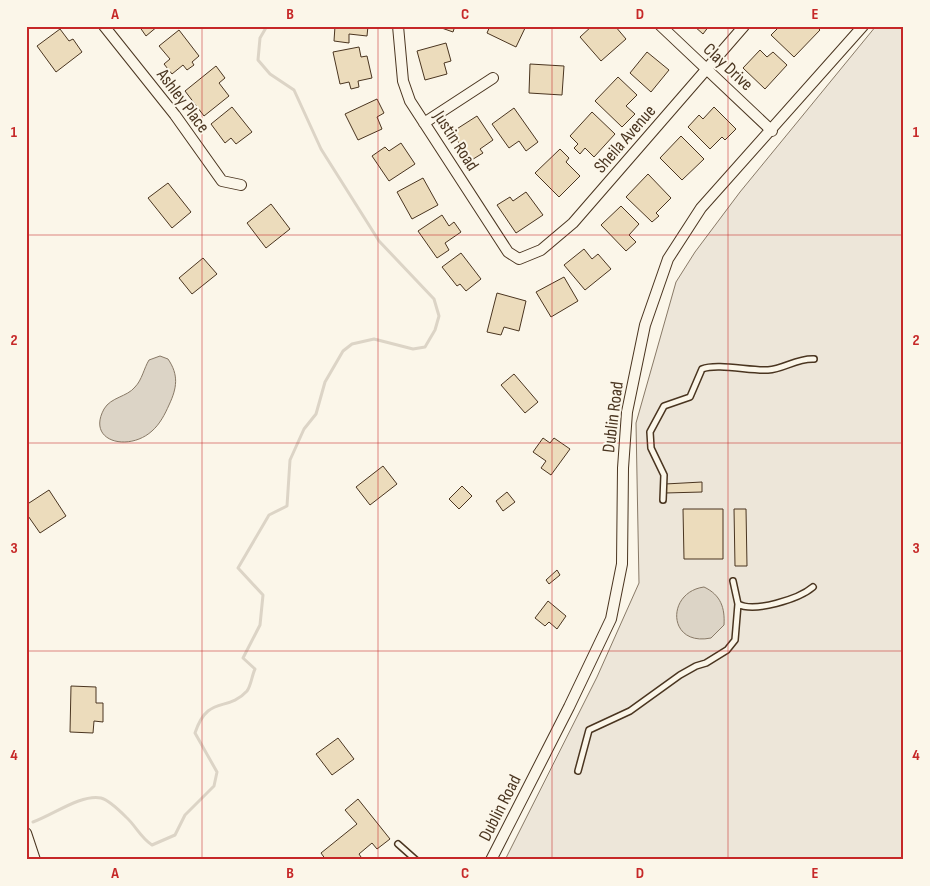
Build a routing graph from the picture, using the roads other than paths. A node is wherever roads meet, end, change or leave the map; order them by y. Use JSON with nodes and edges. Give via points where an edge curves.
{"nodes":[{"id":1,"x":104,"y":26,"type":"edge"},
{"id":2,"x":398,"y":26,"type":"edge"},
{"id":3,"x":661,"y":26,"type":"edge"},
{"id":4,"x":744,"y":26,"type":"edge"},
{"id":5,"x":863,"y":26,"type":"edge"},
{"id":6,"x":706,"y":70,"type":"junction"},
{"id":7,"x":493,"y":78,"type":"dead end"},
{"id":8,"x":424,"y":123,"type":"junction"},
{"id":9,"x":772,"y":130,"type":"junction"},
{"id":10,"x":241,"y":185,"type":"dead end"},
{"id":11,"x":520,"y":259,"type":"joint"},
{"id":12,"x":814,"y":359,"type":"dead end"},
{"id":13,"x":663,"y":500,"type":"dead end"},
{"id":14,"x":733,"y":582,"type":"dead end"},
{"id":15,"x":813,"y":587,"type":"dead end"},
{"id":16,"x":738,"y":604,"type":"junction"},
{"id":17,"x":578,"y":771,"type":"dead end"},
{"id":18,"x":26,"y":833,"type":"edge"},
{"id":19,"x":398,"y":844,"type":"dead end"},
{"id":20,"x":35,"y":860,"type":"edge"},
{"id":21,"x":416,"y":860,"type":"edge"},
{"id":22,"x":491,"y":860,"type":"edge"}],
"edges":[{"from":1,"to":10,"type":"street","name":"Ashley Place","via":[[175,115],[222,181]]},
{"from":2,"to":8,"type":"street","name":"Justin Road","via":[[402,81]]},
{"from":3,"to":6,"type":"street","name":"Clay Drive"},
{"from":4,"to":6,"type":"street","name":"Sheila Avenue"},
{"from":5,"to":9,"type":"street","name":"Dublin Road"},
{"from":6,"to":9,"type":"street","name":"Clay Drive"},
{"from":6,"to":11,"type":"street","name":"Sheila Avenue","via":[[573,223],[541,250]]},
{"from":7,"to":8,"type":"street"},
{"from":8,"to":11,"type":"street","name":"Justin Road","via":[[508,252]]},
{"from":9,"to":22,"type":"street","name":"Dublin Road","via":[[701,208],[662,272],[645,325],[627,412],[622,564],[610,619]]},
{"from":12,"to":13,"type":"lane","via":[[771,370],[709,367],[702,370],[690,397],[664,406],[650,432],[651,448],[664,475]]},
{"from":14,"to":16,"type":"lane"},
{"from":15,"to":16,"type":"lane","via":[[806,593],[760,607],[745,608]]},
{"from":16,"to":17,"type":"lane","via":[[735,640],[727,650],[680,675],[630,711],[589,730]]},
{"from":18,"to":20,"type":"street"},
{"from":19,"to":21,"type":"lane"}]}
